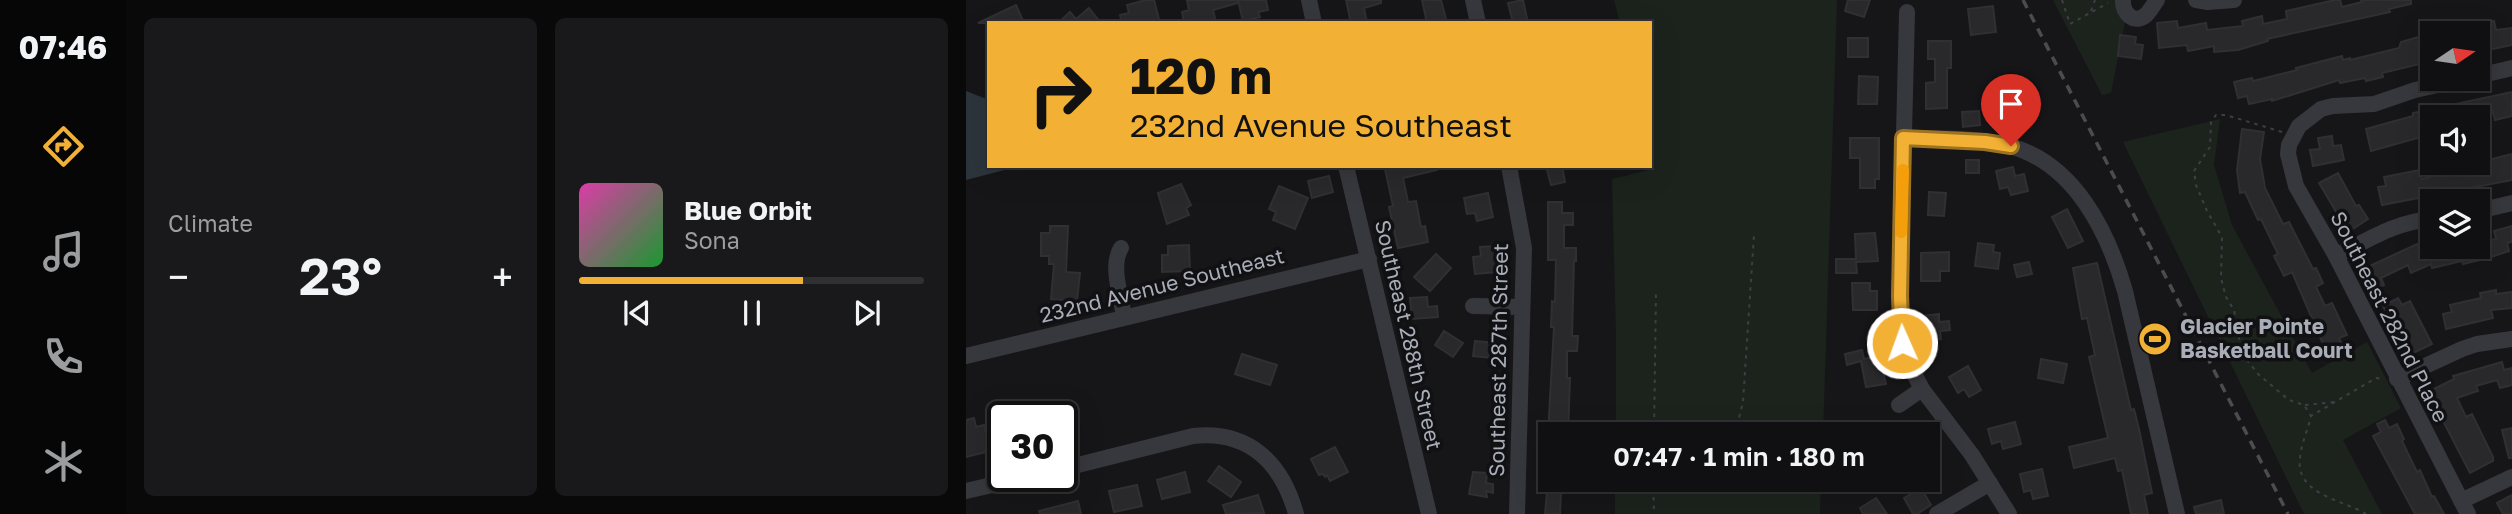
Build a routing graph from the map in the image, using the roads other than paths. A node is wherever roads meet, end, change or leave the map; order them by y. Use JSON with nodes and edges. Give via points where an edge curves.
{"nodes":[{"id":1,"x":1309,"y":0,"type":"edge"},
{"id":2,"x":1473,"y":0,"type":"edge"},
{"id":3,"x":2157,"y":0,"type":"edge"},
{"id":4,"x":2196,"y":0,"type":"edge"},
{"id":5,"x":2234,"y":0,"type":"edge"},
{"id":6,"x":2123,"y":1,"type":"edge"},
{"id":7,"x":1907,"y":12,"type":"dead end"},
{"id":8,"x":1314,"y":21,"type":"edge"},
{"id":9,"x":1478,"y":21,"type":"edge"},
{"id":10,"x":2512,"y":68,"type":"edge"},
{"id":11,"x":2490,"y":73,"type":"edge"},
{"id":12,"x":2420,"y":89,"type":"edge"},
{"id":13,"x":1903,"y":138,"type":"junction"},
{"id":14,"x":1346,"y":168,"type":"edge"},
{"id":15,"x":1509,"y":168,"type":"edge"},
{"id":16,"x":2512,"y":203,"type":"edge"},
{"id":17,"x":2490,"y":208,"type":"edge"},
{"id":18,"x":2420,"y":220,"type":"edge"},
{"id":19,"x":1121,"y":248,"type":"dead end"},
{"id":20,"x":2336,"y":256,"type":"junction"},
{"id":21,"x":1369,"y":259,"type":"junction"},
{"id":22,"x":1473,"y":306,"type":"dead end"},
{"id":23,"x":1522,"y":307,"type":"junction"},
{"id":24,"x":1124,"y":316,"type":"junction"},
{"id":25,"x":2512,"y":339,"type":"edge"},
{"id":26,"x":966,"y":356,"type":"edge"},
{"id":27,"x":2397,"y":379,"type":"junction"},
{"id":28,"x":1922,"y":389,"type":"junction"},
{"id":29,"x":1899,"y":404,"type":"dead end"},
{"id":30,"x":1078,"y":464,"type":"edge"},
{"id":31,"x":2512,"y":477,"type":"edge"},
{"id":32,"x":1990,"y":483,"type":"junction"},
{"id":33,"x":987,"y":486,"type":"edge"},
{"id":34,"x":966,"y":491,"type":"edge"},
{"id":35,"x":2464,"y":507,"type":"edge"},
{"id":36,"x":1296,"y":514,"type":"edge"},
{"id":37,"x":1429,"y":514,"type":"edge"},
{"id":38,"x":1517,"y":514,"type":"edge"},
{"id":39,"x":1937,"y":514,"type":"edge"},
{"id":40,"x":2009,"y":514,"type":"edge"},
{"id":41,"x":2177,"y":514,"type":"edge"}],
"edges":[{"from":1,"to":8,"type":"street"},
{"from":2,"to":9,"type":"street"},
{"from":3,"to":6,"type":"street","via":[[2137,19],[2124,11]]},
{"from":4,"to":5,"type":"street"},
{"from":7,"to":13,"type":"street"},
{"from":10,"to":11,"type":"street"},
{"from":12,"to":20,"type":"street","name":"Southeast 282nd Place","via":[[2374,104],[2321,109],[2299,125],[2293,136],[2288,154],[2292,176]]},
{"from":13,"to":28,"type":"street","via":[[1902,343]]},
{"from":13,"to":41,"type":"street","via":[[2011,146],[2068,180],[2085,201],[2125,291]]},
{"from":14,"to":21,"type":"street","name":"Southeast 288th Street"},
{"from":15,"to":23,"type":"street","name":"Southeast 287th Street","via":[[1524,248]]},
{"from":16,"to":17,"type":"street"},
{"from":18,"to":20,"type":"street","via":[[2396,225]]},
{"from":19,"to":24,"type":"street","via":[[1116,265]]},
{"from":20,"to":27,"type":"street","name":"Southeast 282nd Place"},
{"from":21,"to":24,"type":"street","name":"232nd Avenue Southeast"},
{"from":21,"to":37,"type":"street","name":"Southeast 288th Street"},
{"from":22,"to":23,"type":"street"},
{"from":23,"to":38,"type":"street","name":"Southeast 287th Street"},
{"from":24,"to":26,"type":"street","name":"232nd Avenue Southeast"},
{"from":25,"to":27,"type":"street","via":[[2462,349]]},
{"from":27,"to":35,"type":"street","name":"Southeast 282nd Place"},
{"from":28,"to":29,"type":"street"},
{"from":28,"to":32,"type":"street"},
{"from":30,"to":36,"type":"street","via":[[1193,436],[1229,437],[1246,443],[1270,462],[1290,490]]},
{"from":31,"to":35,"type":"street"},
{"from":32,"to":39,"type":"street"},
{"from":32,"to":40,"type":"street"},
{"from":33,"to":34,"type":"street"}]}
